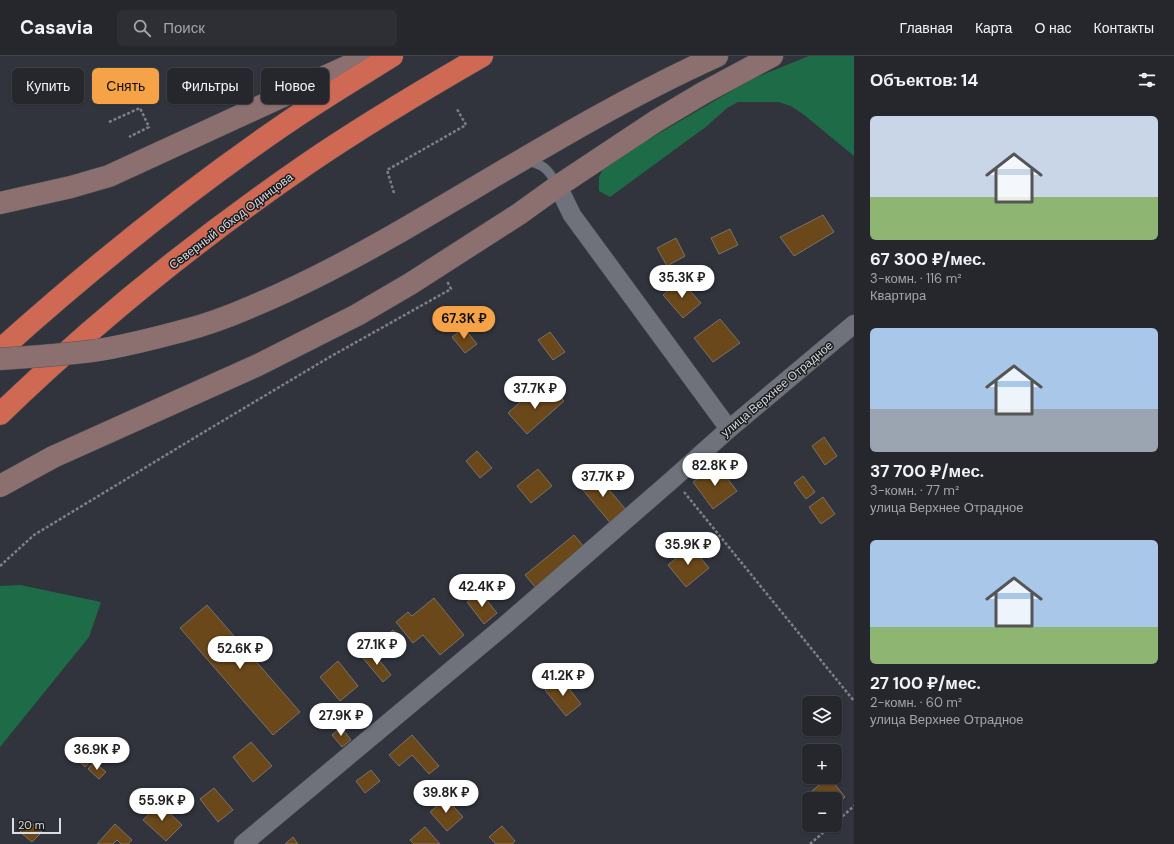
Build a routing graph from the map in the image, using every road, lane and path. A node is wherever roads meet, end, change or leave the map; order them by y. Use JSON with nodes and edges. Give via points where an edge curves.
{"nodes":[{"id":1,"x":370,"y":56,"type":"edge"},
{"id":2,"x":392,"y":56,"type":"edge"},
{"id":3,"x":482,"y":56,"type":"edge"},
{"id":4,"x":717,"y":56,"type":"edge"},
{"id":5,"x":772,"y":56,"type":"edge"},
{"id":6,"x":457,"y":109,"type":"dead end"},
{"id":7,"x":109,"y":122,"type":"dead end"},
{"id":8,"x":129,"y":137,"type":"dead end"},
{"id":9,"x":522,"y":160,"type":"junction"},
{"id":10,"x":558,"y":186,"type":"junction"},
{"id":11,"x":394,"y":193,"type":"dead end"},
{"id":12,"x":0,"y":203,"type":"edge"},
{"id":13,"x":451,"y":289,"type":"dead end"},
{"id":14,"x":854,"y":324,"type":"edge"},
{"id":15,"x":0,"y":350,"type":"edge"},
{"id":16,"x":0,"y":359,"type":"edge"},
{"id":17,"x":0,"y":414,"type":"edge"},
{"id":18,"x":729,"y":429,"type":"junction"},
{"id":19,"x":673,"y":479,"type":"junction"},
{"id":20,"x":0,"y":486,"type":"edge"},
{"id":21,"x":0,"y":566,"type":"edge"},
{"id":22,"x":854,"y":701,"type":"edge"},
{"id":23,"x":854,"y":806,"type":"edge"},
{"id":24,"x":842,"y":817,"type":"edge"},
{"id":25,"x":824,"y":832,"type":"edge"},
{"id":26,"x":243,"y":844,"type":"edge"},
{"id":27,"x":810,"y":844,"type":"edge"}],
"edges":[{"from":1,"to":12,"type":"main road","via":[[109,176]]},
{"from":2,"to":15,"type":"highway","via":[[218,171],[109,256]]},
{"from":3,"to":17,"type":"highway","name":"Северный обход Одинцова","via":[[308,163],[251,204],[82,337]]},
{"from":4,"to":9,"type":"main road","via":[[641,93]]},
{"from":5,"to":10,"type":"main road","via":[[656,121]]},
{"from":6,"to":11,"type":"path","via":[[466,125],[387,170]]},
{"from":7,"to":8,"type":"path","via":[[140,108],[149,127]]},
{"from":9,"to":10,"type":"lane","via":[[535,162],[544,167]]},
{"from":9,"to":16,"type":"main road","bridge":true,"via":[[335,268],[236,313],[192,329],[142,342],[43,357]]},
{"from":10,"to":18,"type":"street","via":[[572,215]]},
{"from":10,"to":20,"type":"main road","via":[[444,263],[357,315],[251,368],[53,457]]},
{"from":13,"to":21,"type":"path","via":[[328,358],[40,531]]},
{"from":14,"to":18,"type":"street","name":"улица Верхнее Отрадное"},
{"from":18,"to":19,"type":"street","name":"улица Верхнее Отрадное"},
{"from":19,"to":22,"type":"path"},
{"from":19,"to":26,"type":"street","name":"улица Верхнее Отрадное","via":[[504,626]]},
{"from":23,"to":24,"type":"path"},
{"from":25,"to":27,"type":"path"}]}
